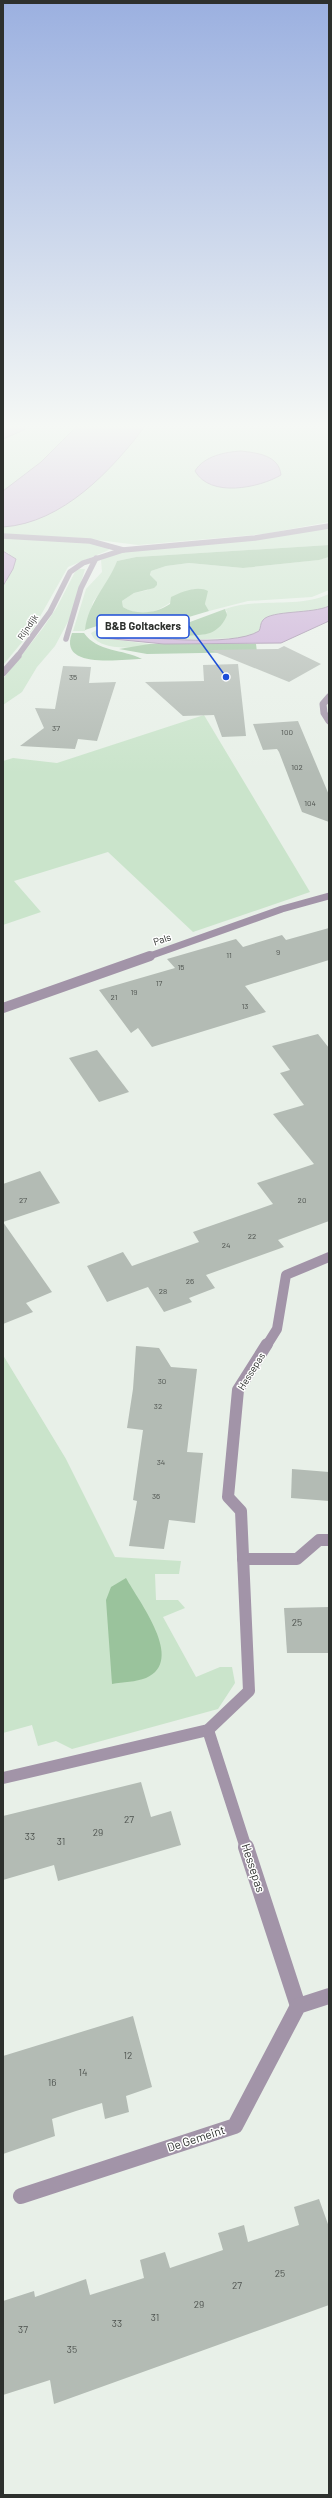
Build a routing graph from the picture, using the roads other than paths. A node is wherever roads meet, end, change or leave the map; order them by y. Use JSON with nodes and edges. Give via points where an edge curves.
{"nodes":[{"id":1,"x":95,"y":542,"type":"edge"},
{"id":2,"x":216,"y":542,"type":"edge"},
{"id":3,"x":123,"y":550,"type":"junction"},
{"id":4,"x":96,"y":558,"type":"junction"},
{"id":5,"x":66,"y":639,"type":"dead end"},
{"id":6,"x":3,"y":672,"type":"edge"},
{"id":7,"x":329,"y":697,"type":"edge"},
{"id":8,"x":329,"y":721,"type":"edge"},
{"id":9,"x":329,"y":896,"type":"edge"},
{"id":10,"x":3,"y":1008,"type":"edge"},
{"id":11,"x":329,"y":1257,"type":"edge"},
{"id":12,"x":329,"y":1540,"type":"edge"},
{"id":13,"x":243,"y":1559,"type":"junction"},
{"id":14,"x":208,"y":1730,"type":"junction"},
{"id":15,"x":3,"y":1778,"type":"edge"},
{"id":16,"x":329,"y":1996,"type":"edge"},
{"id":17,"x":298,"y":2006,"type":"junction"},
{"id":18,"x":21,"y":2196,"type":"dead end"}],
"edges":[{"from":1,"to":3,"type":"street","name":"Rijndijk"},
{"from":2,"to":3,"type":"street","name":"Rijndijk"},
{"from":3,"to":4,"type":"street","name":"Rijndijk"},
{"from":4,"to":5,"type":"street","via":[[82,588]]},
{"from":4,"to":6,"type":"street","name":"Rijndijk","via":[[70,572],[50,612],[26,647]]},
{"from":7,"to":8,"type":"street","via":[[323,704]]},
{"from":9,"to":10,"type":"street","name":"Pals","via":[[282,909]]},
{"from":11,"to":13,"type":"street","name":"Hessepas","via":[[286,1275],[277,1328],[238,1390],[228,1497],[241,1511]]},
{"from":12,"to":13,"type":"street","via":[[319,1540],[297,1559]]},
{"from":13,"to":14,"type":"street","name":"Hessepas","via":[[249,1691]]},
{"from":14,"to":15,"type":"street"},
{"from":14,"to":17,"type":"street","name":"Hessepas"},
{"from":16,"to":17,"type":"street"},
{"from":17,"to":18,"type":"street","name":"De Gemeint","via":[[236,2126]]}]}
